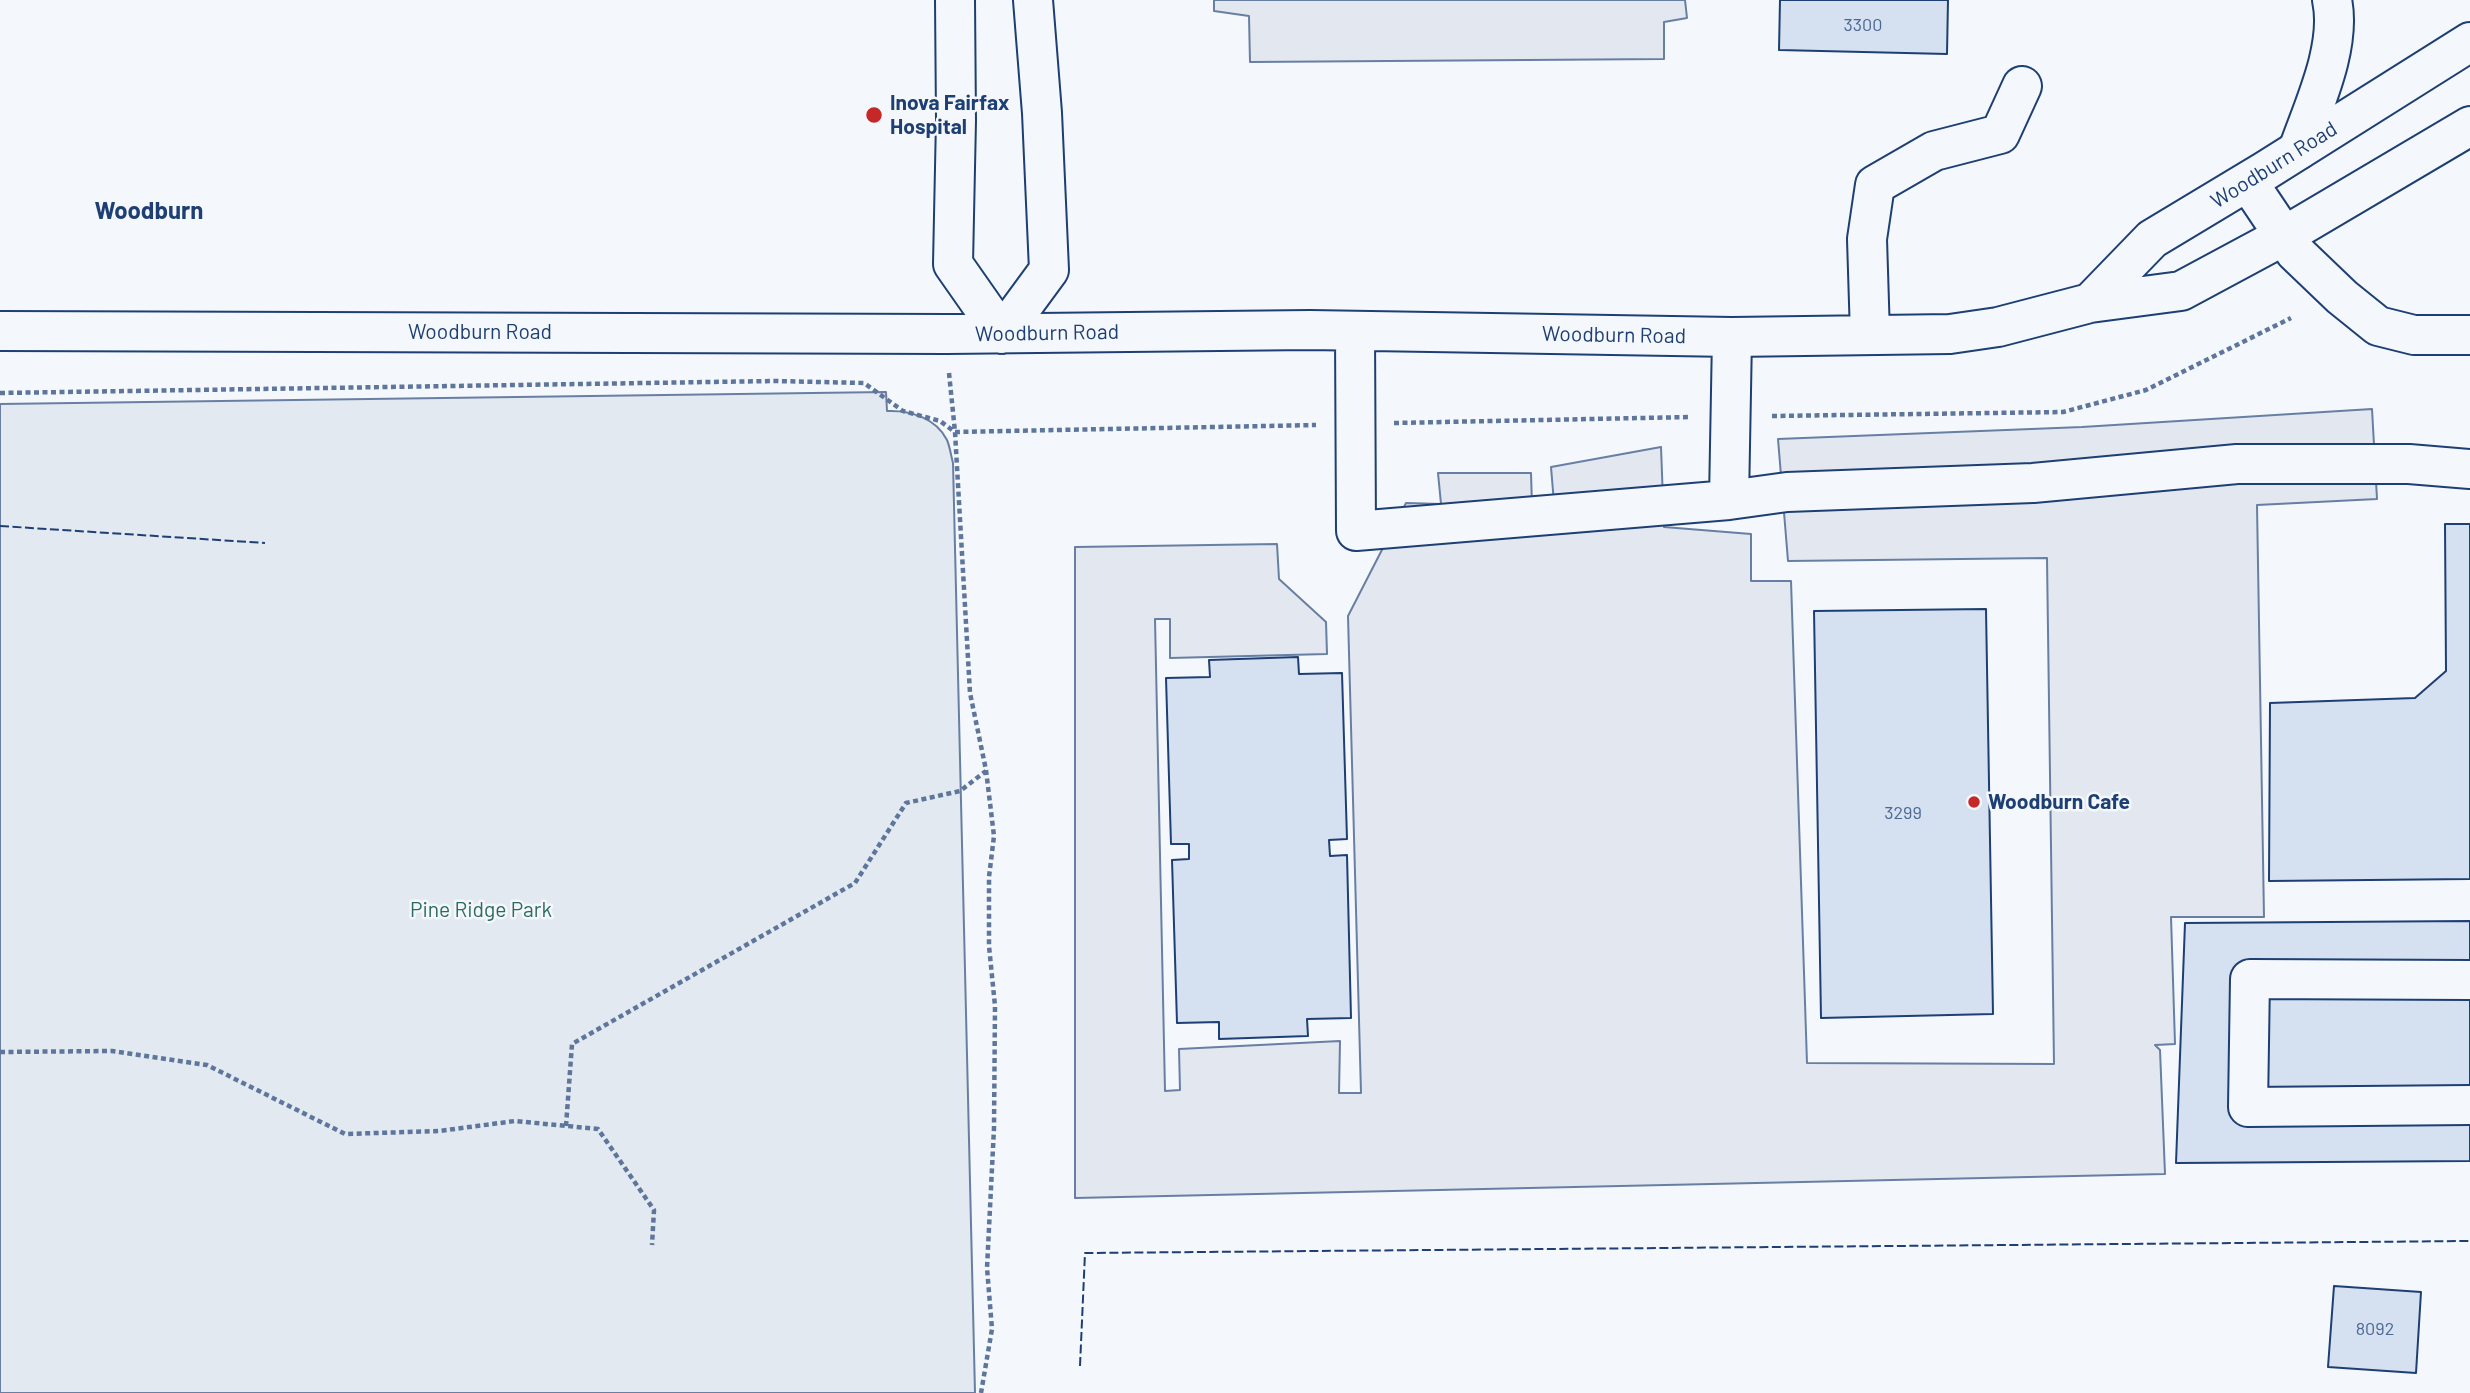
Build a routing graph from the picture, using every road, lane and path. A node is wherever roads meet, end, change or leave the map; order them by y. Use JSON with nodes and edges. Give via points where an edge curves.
{"nodes":[{"id":1,"x":954,"y":0,"type":"edge"},
{"id":2,"x":1033,"y":0,"type":"edge"},
{"id":3,"x":2332,"y":0,"type":"edge"},
{"id":4,"x":2470,"y":42,"type":"edge"},
{"id":5,"x":2022,"y":86,"type":"dead end"},
{"id":6,"x":2470,"y":126,"type":"edge"},
{"id":7,"x":2298,"y":150,"type":"junction"},
{"id":8,"x":2248,"y":182,"type":"junction"},
{"id":9,"x":2284,"y":236,"type":"junction"},
{"id":10,"x":2090,"y":303,"type":"junction"},
{"id":11,"x":2291,"y":318,"type":"dead end"},
{"id":12,"x":0,"y":331,"type":"edge"},
{"id":13,"x":1355,"y":331,"type":"junction"},
{"id":14,"x":1002,"y":334,"type":"junction"},
{"id":15,"x":1870,"y":335,"type":"junction"},
{"id":16,"x":2470,"y":335,"type":"edge"},
{"id":17,"x":1732,"y":337,"type":"junction"},
{"id":18,"x":0,"y":393,"type":"edge"},
{"id":19,"x":950,"y":399,"type":"dead end"},
{"id":20,"x":1730,"y":416,"type":"junction"},
{"id":21,"x":1355,"y":424,"type":"junction"},
{"id":22,"x":956,"y":432,"type":"junction"},
{"id":23,"x":2470,"y":469,"type":"edge"},
{"id":24,"x":1729,"y":500,"type":"junction"},
{"id":25,"x":986,"y":770,"type":"junction"},
{"id":26,"x":2470,"y":981,"type":"edge"},
{"id":27,"x":0,"y":1052,"type":"edge"},
{"id":28,"x":2470,"y":1105,"type":"edge"},
{"id":29,"x":566,"y":1126,"type":"junction"},
{"id":30,"x":652,"y":1245,"type":"dead end"},
{"id":31,"x":981,"y":1393,"type":"edge"}],
"edges":[{"from":1,"to":14,"type":"street","via":[[953,264]]},
{"from":2,"to":14,"type":"street","via":[[1049,270]]},
{"from":3,"to":7,"type":"street","via":[[2332,43],[2326,71]]},
{"from":4,"to":7,"type":"street","name":"Woodburn Road"},
{"from":5,"to":15,"type":"street","via":[[2000,134],[1934,151],[1875,185],[1867,240]]},
{"from":6,"to":9,"type":"street","name":"Woodburn Road"},
{"from":7,"to":8,"type":"street","name":"Woodburn Road"},
{"from":8,"to":9,"type":"street"},
{"from":8,"to":10,"type":"street","name":"Woodburn Road","via":[[2152,239]]},
{"from":9,"to":10,"type":"street","name":"Woodburn Road","via":[[2181,291]]},
{"from":9,"to":16,"type":"street","via":[[2333,289],[2378,326],[2414,335]]},
{"from":10,"to":15,"type":"street","name":"Woodburn Road","via":[[1986,329]]},
{"from":11,"to":20,"type":"path","via":[[2146,390],[2063,412]]},
{"from":12,"to":14,"type":"street","name":"Woodburn Road"},
{"from":13,"to":14,"type":"street","name":"Woodburn Road"},
{"from":13,"to":17,"type":"street","name":"Woodburn Road"},
{"from":13,"to":21,"type":"street"},
{"from":15,"to":17,"type":"street","name":"Woodburn Road"},
{"from":17,"to":20,"type":"street"},
{"from":18,"to":22,"type":"path","via":[[864,383],[903,411],[940,421]]},
{"from":19,"to":22,"type":"path"},
{"from":20,"to":21,"type":"path"},
{"from":20,"to":24,"type":"street"},
{"from":21,"to":22,"type":"path"},
{"from":21,"to":24,"type":"street","via":[[1356,531]]},
{"from":22,"to":25,"type":"path","via":[[970,693]]},
{"from":23,"to":24,"type":"street","via":[[2409,464],[2238,464],[2033,484],[1787,492]]},
{"from":25,"to":29,"type":"path","via":[[960,791],[906,803],[855,883],[572,1044]]},
{"from":25,"to":31,"type":"path","via":[[994,836],[989,946],[995,1006],[995,1128],[987,1268],[992,1329]]},
{"from":26,"to":28,"type":"street","via":[[2250,979],[2248,1107]]},
{"from":27,"to":29,"type":"path","via":[[112,1051],[207,1065],[345,1134],[439,1131],[515,1121]]},
{"from":29,"to":30,"type":"path","via":[[598,1129],[654,1210]]}]}
